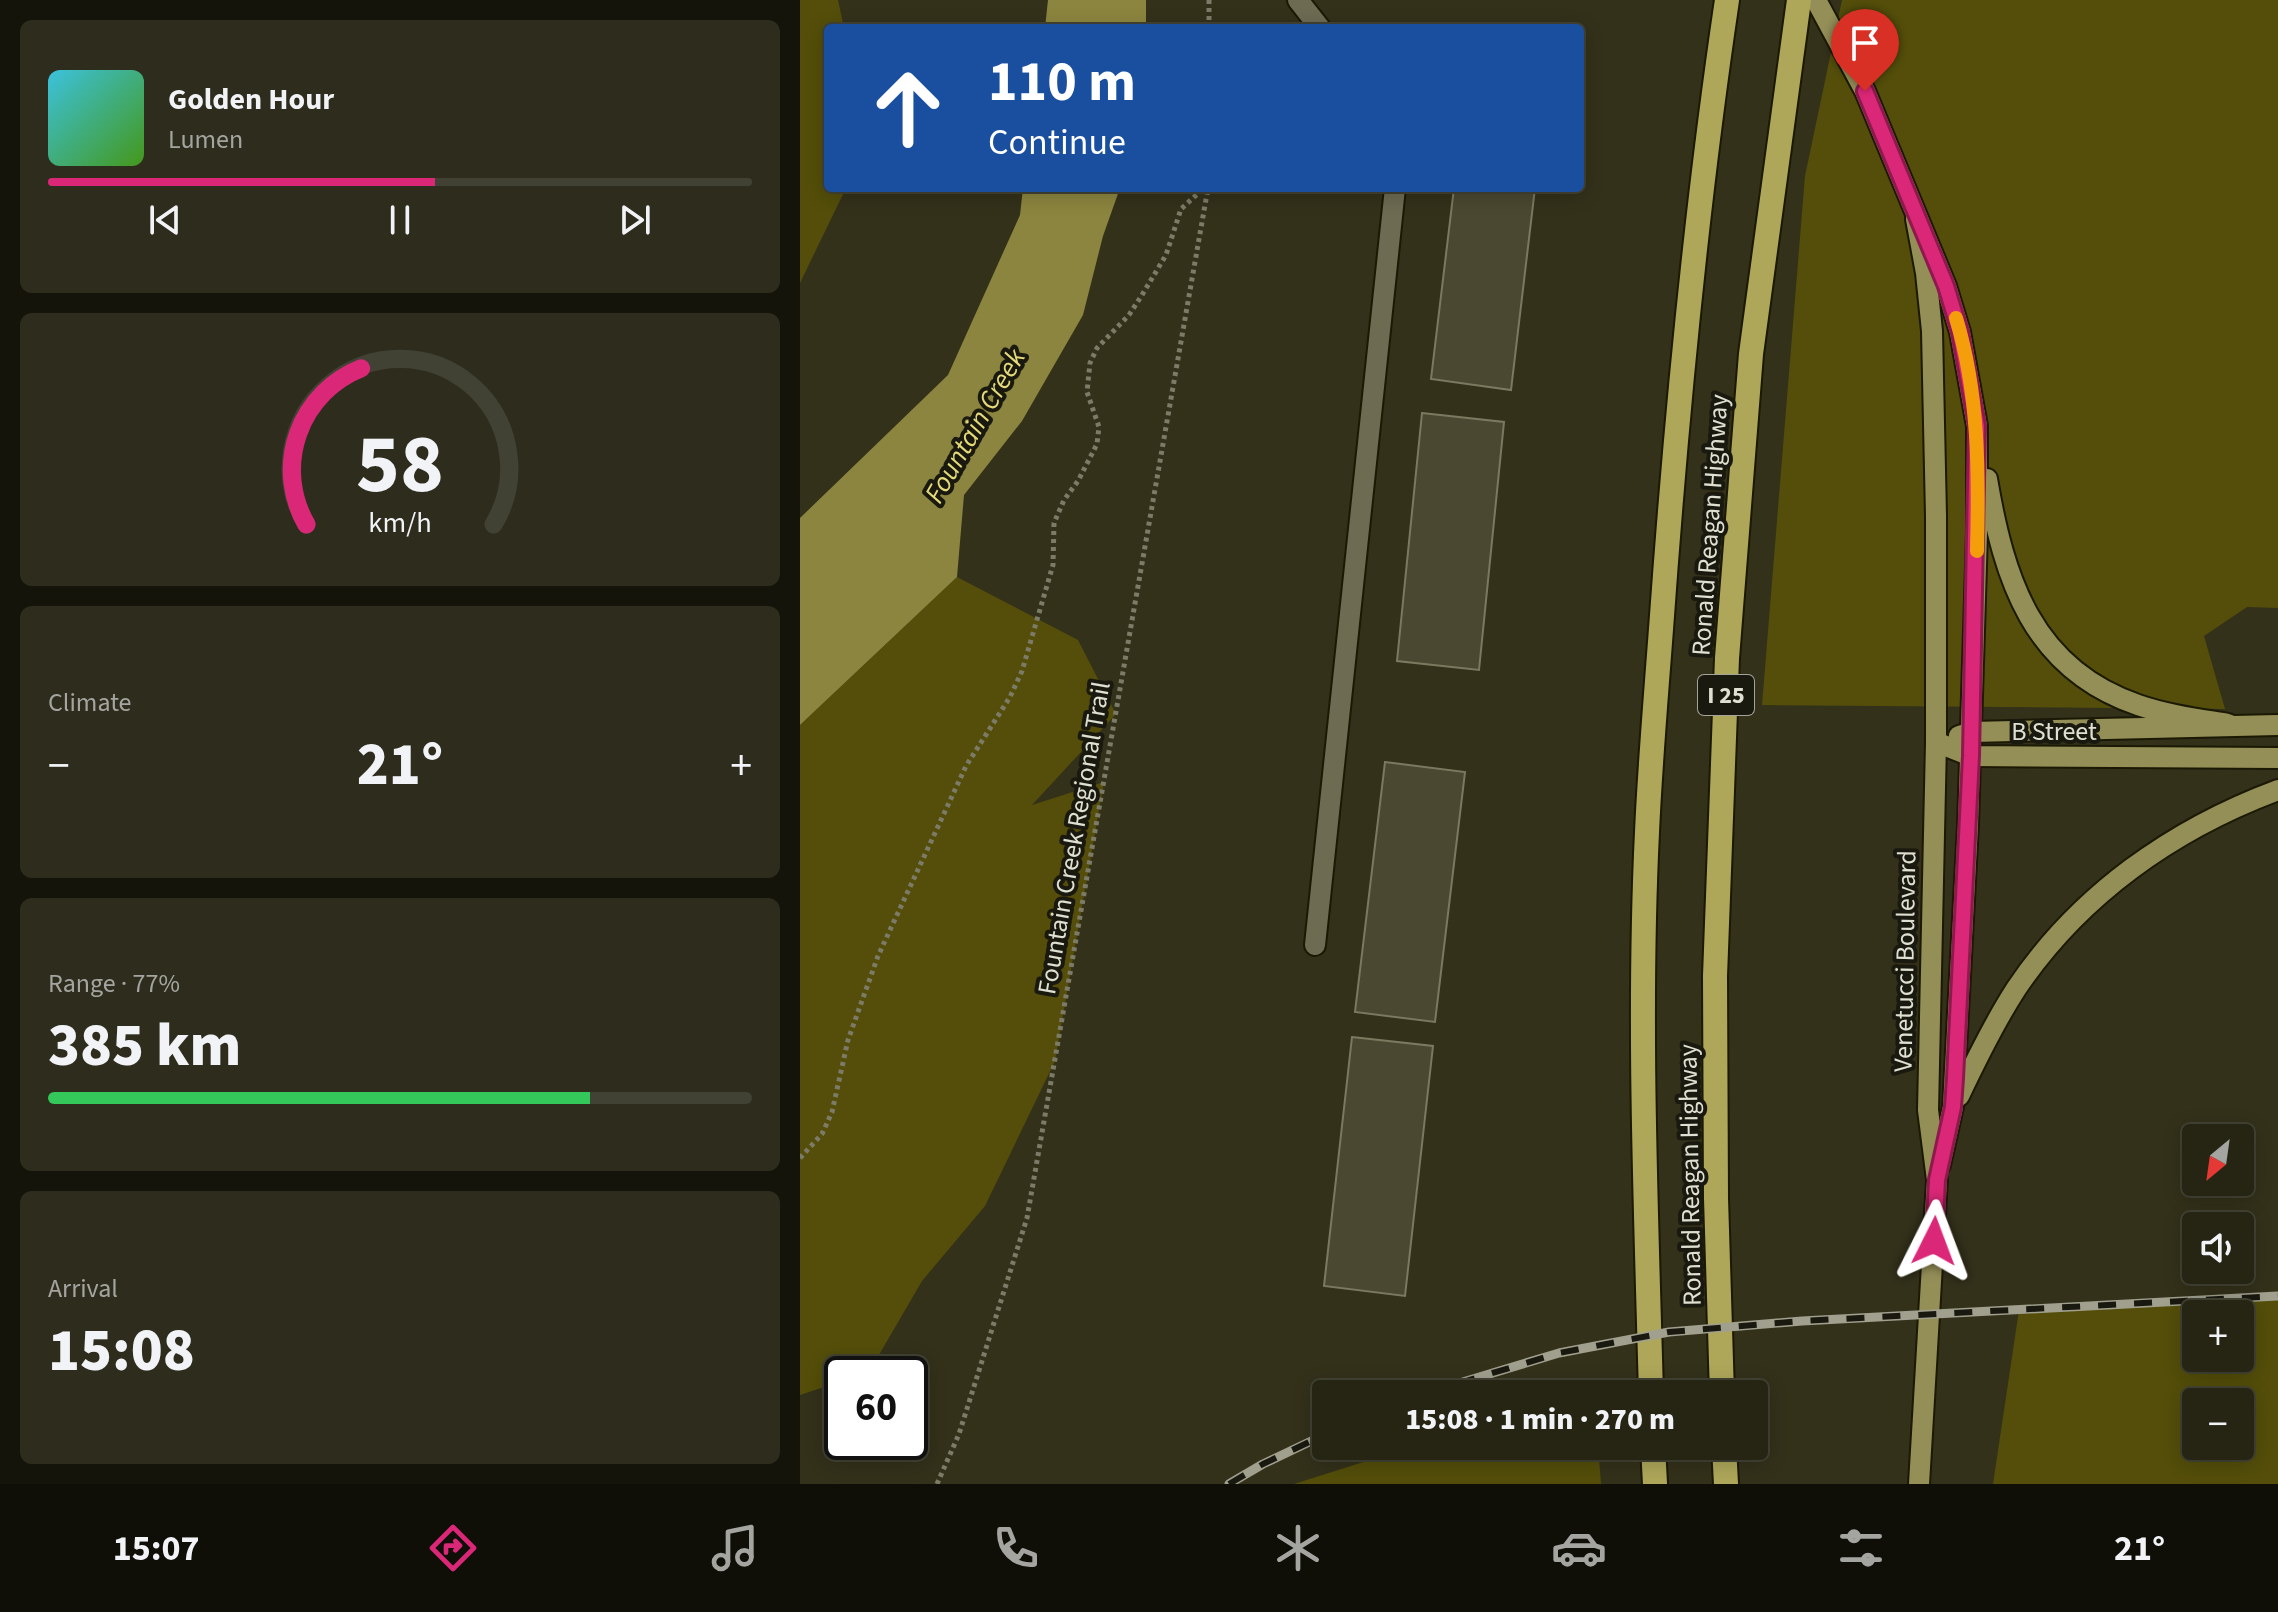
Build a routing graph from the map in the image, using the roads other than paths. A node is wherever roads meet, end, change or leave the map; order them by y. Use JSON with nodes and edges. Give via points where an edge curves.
{"nodes":[{"id":1,"x":1298,"y":0,"type":"edge"},
{"id":2,"x":1727,"y":0,"type":"edge"},
{"id":3,"x":1799,"y":0,"type":"edge"},
{"id":4,"x":1816,"y":0,"type":"edge"},
{"id":5,"x":1317,"y":24,"type":"edge"},
{"id":6,"x":1395,"y":192,"type":"edge"},
{"id":7,"x":1916,"y":219,"type":"junction"},
{"id":8,"x":1977,"y":426,"type":"junction"},
{"id":9,"x":2228,"y":724,"type":"junction"},
{"id":10,"x":2278,"y":725,"type":"edge"},
{"id":11,"x":1972,"y":732,"type":"junction"},
{"id":12,"x":1936,"y":742,"type":"junction"},
{"id":13,"x":1971,"y":756,"type":"junction"},
{"id":14,"x":2278,"y":758,"type":"edge"},
{"id":15,"x":2278,"y":790,"type":"edge"},
{"id":16,"x":1315,"y":945,"type":"dead end"},
{"id":17,"x":1953,"y":1107,"type":"junction"},
{"id":18,"x":1937,"y":1180,"type":"junction"},
{"id":19,"x":1651,"y":1380,"type":"edge"},
{"id":20,"x":1722,"y":1380,"type":"edge"},
{"id":21,"x":1654,"y":1460,"type":"edge"},
{"id":22,"x":1725,"y":1460,"type":"edge"},
{"id":23,"x":1655,"y":1484,"type":"edge"},
{"id":24,"x":1726,"y":1484,"type":"edge"},
{"id":25,"x":1919,"y":1484,"type":"edge"}],
"edges":[{"from":1,"to":5,"type":"street"},
{"from":2,"to":19,"type":"highway","name":"Ronald Reagan Highway","via":[[1695,240],[1646,833]]},
{"from":3,"to":20,"type":"highway","name":"Ronald Reagan Highway","number":"I 25","via":[[1751,354],[1727,658],[1715,976]]},
{"from":4,"to":7,"type":"main road","via":[[1865,91]]},
{"from":6,"to":16,"type":"street"},
{"from":7,"to":8,"type":"main road","via":[[1960,332]]},
{"from":7,"to":12,"type":"main road","name":"Venetucci Boulevard","via":[[1932,331]]},
{"from":8,"to":9,"type":"main road","via":[[1999,547],[2024,609],[2044,639],[2112,694],[2163,712]]},
{"from":8,"to":11,"type":"main road","name":"Venetucci Boulevard"},
{"from":9,"to":10,"type":"main road","name":"B Street"},
{"from":9,"to":11,"type":"main road","name":"B Street"},
{"from":11,"to":12,"type":"main road","name":"B Street"},
{"from":11,"to":13,"type":"main road","name":"Venetucci Boulevard"},
{"from":12,"to":13,"type":"main road","name":"B Street"},
{"from":12,"to":18,"type":"main road","name":"Venetucci Boulevard","via":[[1928,1110]]},
{"from":13,"to":14,"type":"main road","name":"B Street"},
{"from":13,"to":17,"type":"main road","name":"Venetucci Boulevard"},
{"from":15,"to":17,"type":"main road","via":[[2204,821],[2165,845],[2068,925],[2017,988]]},
{"from":17,"to":18,"type":"main road","name":"Venetucci Boulevard"},
{"from":18,"to":25,"type":"main road","name":"Venetucci Boulevard"},
{"from":21,"to":23,"type":"highway"},
{"from":22,"to":24,"type":"highway"}]}
